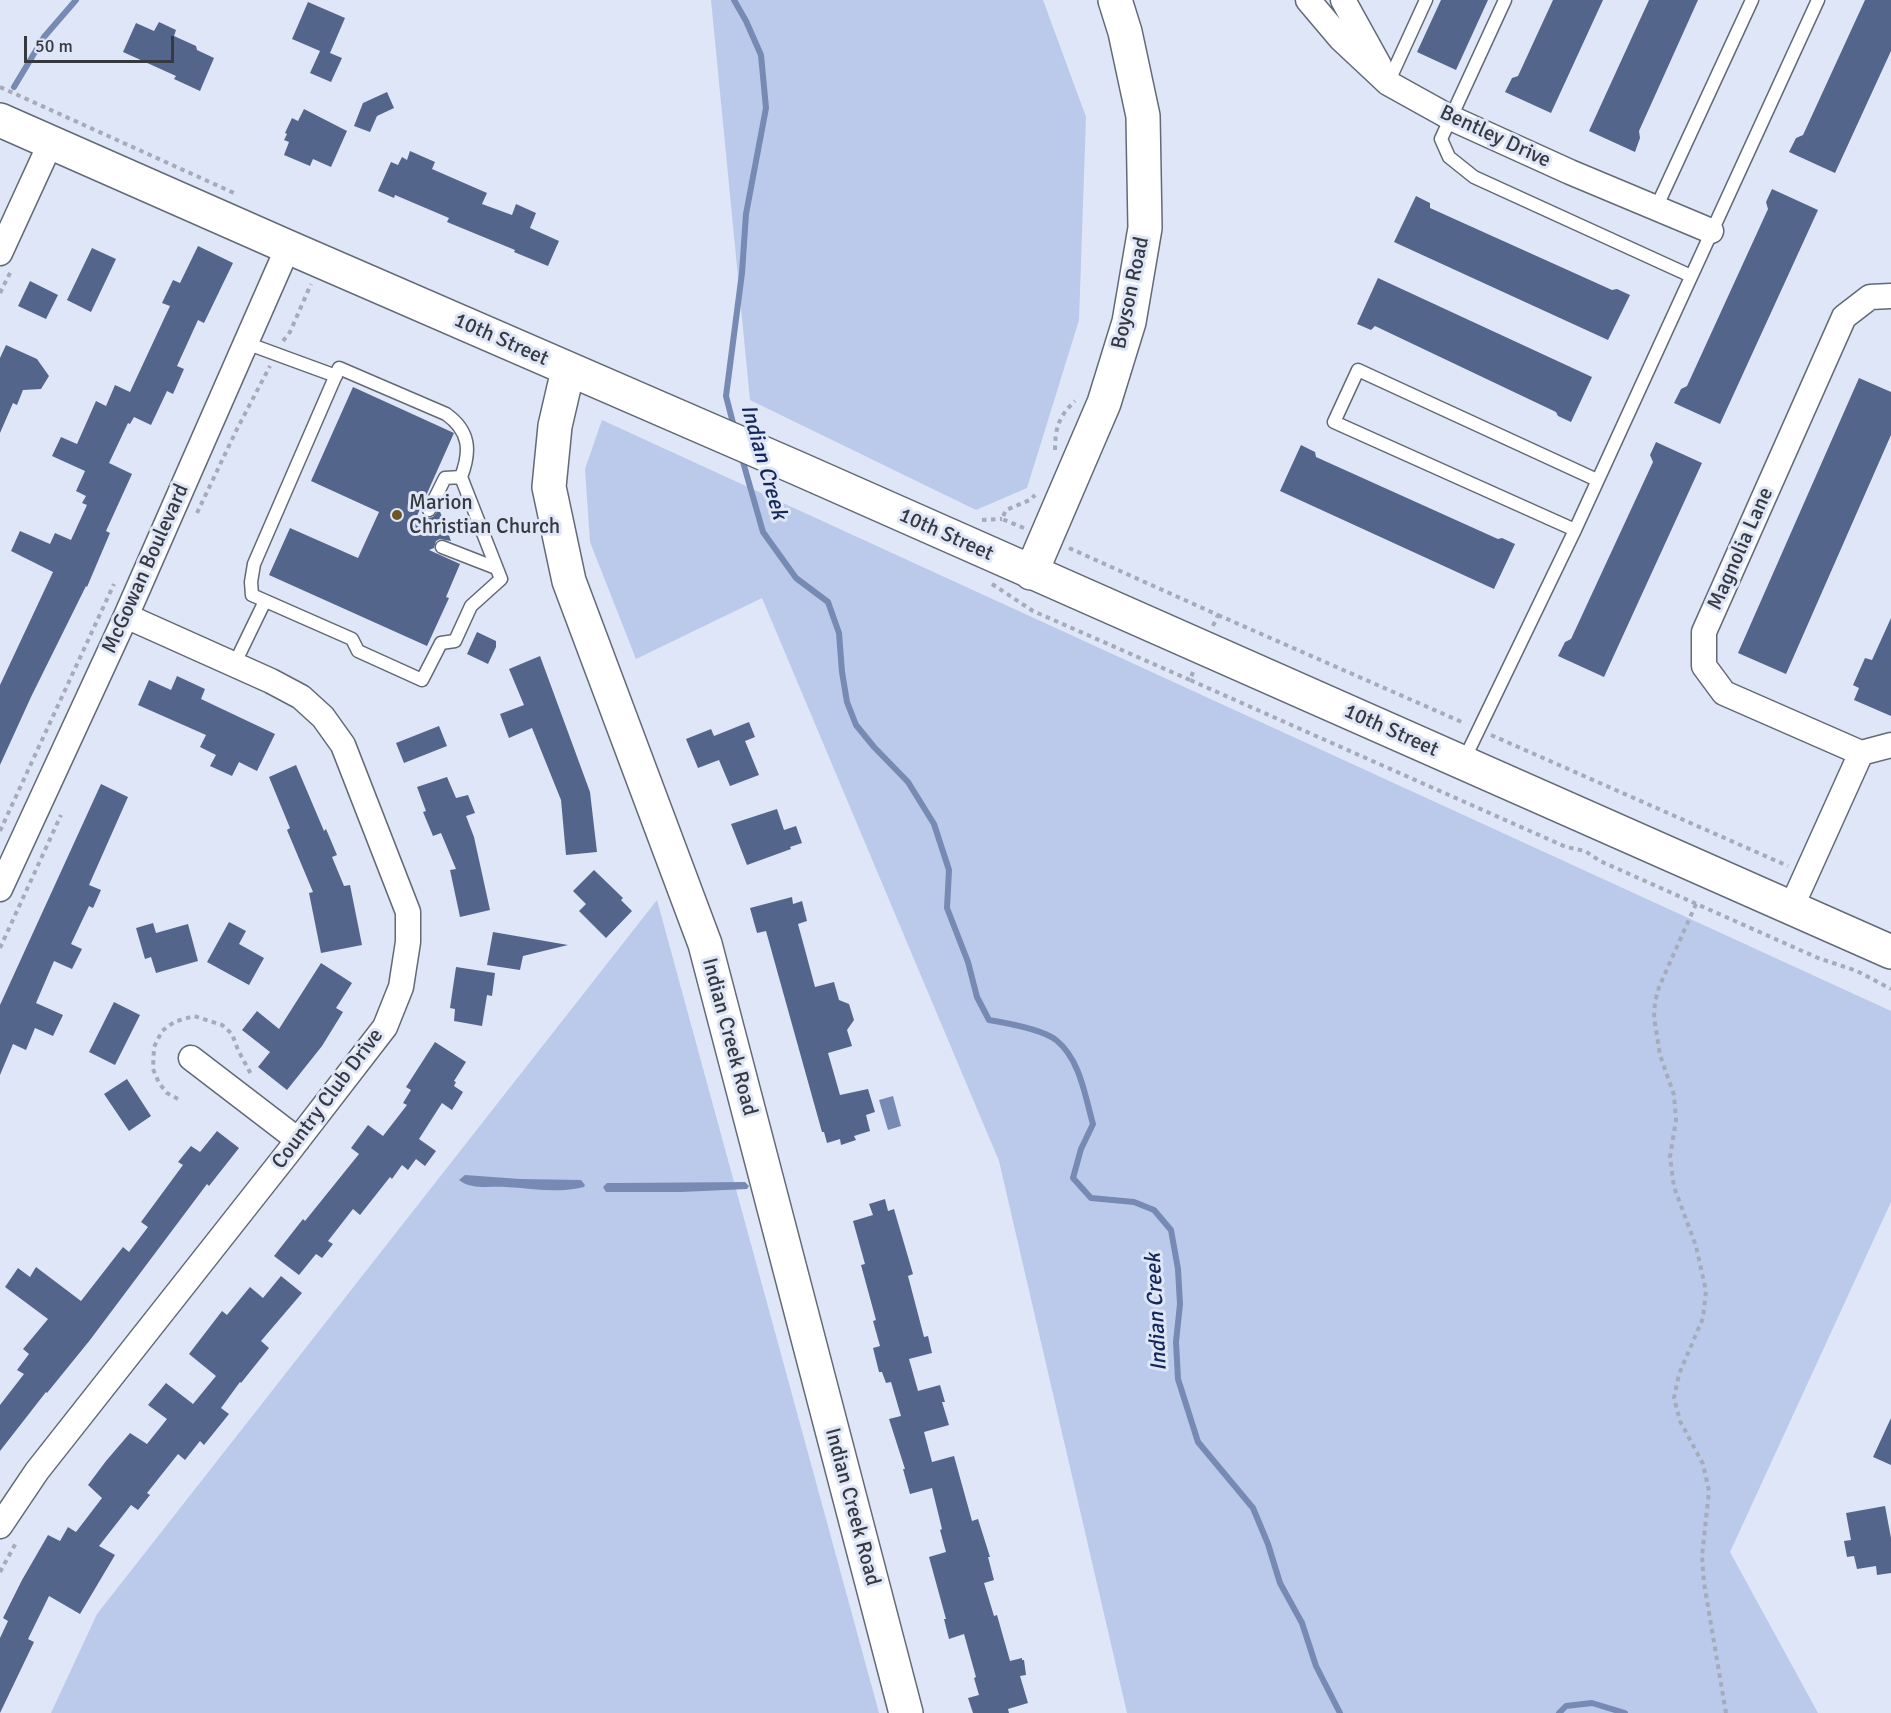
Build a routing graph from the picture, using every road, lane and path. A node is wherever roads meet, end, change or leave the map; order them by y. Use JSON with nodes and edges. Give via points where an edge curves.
{"nodes":[{"id":1,"x":1115,"y":0,"type":"edge"},
{"id":2,"x":1308,"y":0,"type":"edge"},
{"id":3,"x":1343,"y":0,"type":"edge"},
{"id":4,"x":1426,"y":0,"type":"edge"},
{"id":5,"x":1505,"y":0,"type":"edge"},
{"id":6,"x":1752,"y":0,"type":"edge"},
{"id":7,"x":1818,"y":0,"type":"edge"},
{"id":8,"x":1388,"y":83,"type":"junction"},
{"id":9,"x":1451,"y":118,"type":"junction"},
{"id":10,"x":0,"y":120,"type":"edge"},
{"id":11,"x":51,"y":142,"type":"junction"},
{"id":12,"x":1656,"y":208,"type":"junction"},
{"id":13,"x":1711,"y":231,"type":"junction"},
{"id":14,"x":288,"y":247,"type":"junction"},
{"id":15,"x":0,"y":252,"type":"edge"},
{"id":16,"x":1691,"y":276,"type":"junction"},
{"id":17,"x":1891,"y":296,"type":"edge"},
{"id":18,"x":246,"y":342,"type":"junction"},
{"id":19,"x":568,"y":370,"type":"junction"},
{"id":20,"x":336,"y":376,"type":"junction"},
{"id":21,"x":1079,"y":397,"type":"dead end"},
{"id":22,"x":1055,"y":457,"type":"dead end"},
{"id":23,"x":461,"y":477,"type":"junction"},
{"id":24,"x":1597,"y":480,"type":"junction"},
{"id":25,"x":1038,"y":493,"type":"dead end"},
{"id":26,"x":429,"y":510,"type":"dead end"},
{"id":27,"x":1007,"y":521,"type":"dead end"},
{"id":28,"x":1575,"y":530,"type":"junction"},
{"id":29,"x":442,"y":547,"type":"dead end"},
{"id":30,"x":1076,"y":551,"type":"dead end"},
{"id":31,"x":496,"y":568,"type":"junction"},
{"id":32,"x":1032,"y":573,"type":"junction"},
{"id":33,"x":987,"y":581,"type":"dead end"},
{"id":34,"x":265,"y":601,"type":"junction"},
{"id":35,"x":1218,"y":615,"type":"junction"},
{"id":36,"x":126,"y":616,"type":"junction"},
{"id":37,"x":1212,"y":629,"type":"dead end"},
{"id":38,"x":234,"y":665,"type":"junction"},
{"id":39,"x":1196,"y":665,"type":"dead end"},
{"id":40,"x":1190,"y":680,"type":"junction"},
{"id":41,"x":1478,"y":729,"type":"junction"},
{"id":42,"x":1891,"y":745,"type":"edge"},
{"id":43,"x":1861,"y":753,"type":"junction"},
{"id":44,"x":1463,"y":763,"type":"junction"},
{"id":45,"x":1795,"y":869,"type":"dead end"},
{"id":46,"x":0,"y":889,"type":"edge"},
{"id":47,"x":1696,"y":903,"type":"junction"},
{"id":48,"x":1791,"y":908,"type":"junction"},
{"id":49,"x":1891,"y":952,"type":"edge"},
{"id":50,"x":1891,"y":989,"type":"edge"},
{"id":51,"x":191,"y":1058,"type":"dead end"},
{"id":52,"x":253,"y":1078,"type":"dead end"},
{"id":53,"x":178,"y":1100,"type":"dead end"},
{"id":54,"x":298,"y":1140,"type":"junction"},
{"id":55,"x":0,"y":1526,"type":"edge"},
{"id":56,"x":906,"y":1713,"type":"edge"},
{"id":57,"x":1726,"y":1713,"type":"edge"}],
"edges":[{"from":1,"to":32,"type":"street","name":"Boyson Road","via":[[1143,116],[1145,228],[1129,322],[1104,403]]},
{"from":2,"to":8,"type":"street","name":"Bentley Drive","via":[[1341,39]]},
{"from":3,"to":8,"type":"street"},
{"from":4,"to":8,"type":"lane"},
{"from":5,"to":9,"type":"lane"},
{"from":6,"to":12,"type":"lane"},
{"from":7,"to":13,"type":"lane"},
{"from":8,"to":9,"type":"street","name":"Bentley Drive"},
{"from":9,"to":12,"type":"street","name":"Bentley Drive"},
{"from":9,"to":16,"type":"lane","via":[[1441,139],[1449,157],[1474,177]]},
{"from":10,"to":11,"type":"street","name":"10th Street"},
{"from":11,"to":14,"type":"street","name":"10th Street"},
{"from":11,"to":15,"type":"street"},
{"from":12,"to":13,"type":"street","name":"Bentley Drive"},
{"from":13,"to":16,"type":"lane"},
{"from":14,"to":18,"type":"street","name":"McGowan Boulevard"},
{"from":14,"to":19,"type":"street","name":"10th Street"},
{"from":16,"to":24,"type":"lane"},
{"from":17,"to":43,"type":"street","name":"Magnolia Lane","via":[[1870,297],[1844,316],[1704,632],[1704,666],[1724,693]]},
{"from":18,"to":20,"type":"lane"},
{"from":18,"to":36,"type":"street","name":"McGowan Boulevard"},
{"from":19,"to":32,"type":"street","name":"10th Street"},
{"from":19,"to":56,"type":"street","name":"Indian Creek Road","via":[[555,426],[549,487],[569,581],[705,944]]},
{"from":20,"to":23,"type":"lane","via":[[339,368],[457,422],[467,447]]},
{"from":20,"to":34,"type":"lane","via":[[254,564],[252,595]]},
{"from":21,"to":22,"type":"path","via":[[1064,412],[1055,435]]},
{"from":23,"to":26,"type":"lane","via":[[445,478]]},
{"from":23,"to":31,"type":"lane"},
{"from":24,"to":28,"type":"lane"},
{"from":24,"to":28,"type":"lane","via":[[1358,370],[1334,422]]},
{"from":25,"to":27,"type":"path","via":[[1006,510],[1002,519]]},
{"from":28,"to":41,"type":"lane"},
{"from":29,"to":31,"type":"lane"},
{"from":30,"to":35,"type":"path"},
{"from":31,"to":34,"type":"lane","via":[[501,579],[471,606],[455,641],[441,643],[422,680],[358,651],[352,639]]},
{"from":32,"to":44,"type":"street","name":"10th Street"},
{"from":33,"to":40,"type":"path","via":[[1033,611]]},
{"from":34,"to":38,"type":"lane"},
{"from":35,"to":37,"type":"path"},
{"from":35,"to":41,"type":"path"},
{"from":36,"to":38,"type":"street","name":"Country Club Drive"},
{"from":36,"to":46,"type":"street","name":"McGowan Boulevard"},
{"from":38,"to":54,"type":"street","name":"Country Club Drive","via":[[301,697],[323,717],[343,745],[408,912],[401,987],[385,1027]]},
{"from":39,"to":40,"type":"path"},
{"from":40,"to":47,"type":"path"},
{"from":41,"to":44,"type":"lane"},
{"from":41,"to":45,"type":"path"},
{"from":42,"to":43,"type":"street"},
{"from":43,"to":48,"type":"street"},
{"from":44,"to":48,"type":"street","name":"10th Street"},
{"from":47,"to":50,"type":"path"},
{"from":47,"to":57,"type":"path","via":[[1659,987],[1654,1017],[1660,1055],[1674,1095],[1676,1120],[1670,1157],[1674,1187],[1696,1246],[1706,1291],[1703,1318],[1678,1374],[1674,1398],[1680,1421],[1703,1464],[1709,1491],[1702,1556],[1704,1583]]},
{"from":48,"to":49,"type":"street","name":"10th Street"},
{"from":51,"to":54,"type":"street"},
{"from":52,"to":53,"type":"path","via":[[232,1034],[222,1025],[194,1016],[174,1022],[162,1031],[154,1047],[153,1069],[159,1083]]},
{"from":54,"to":55,"type":"street","name":"Country Club Drive","via":[[37,1471]]}]}
